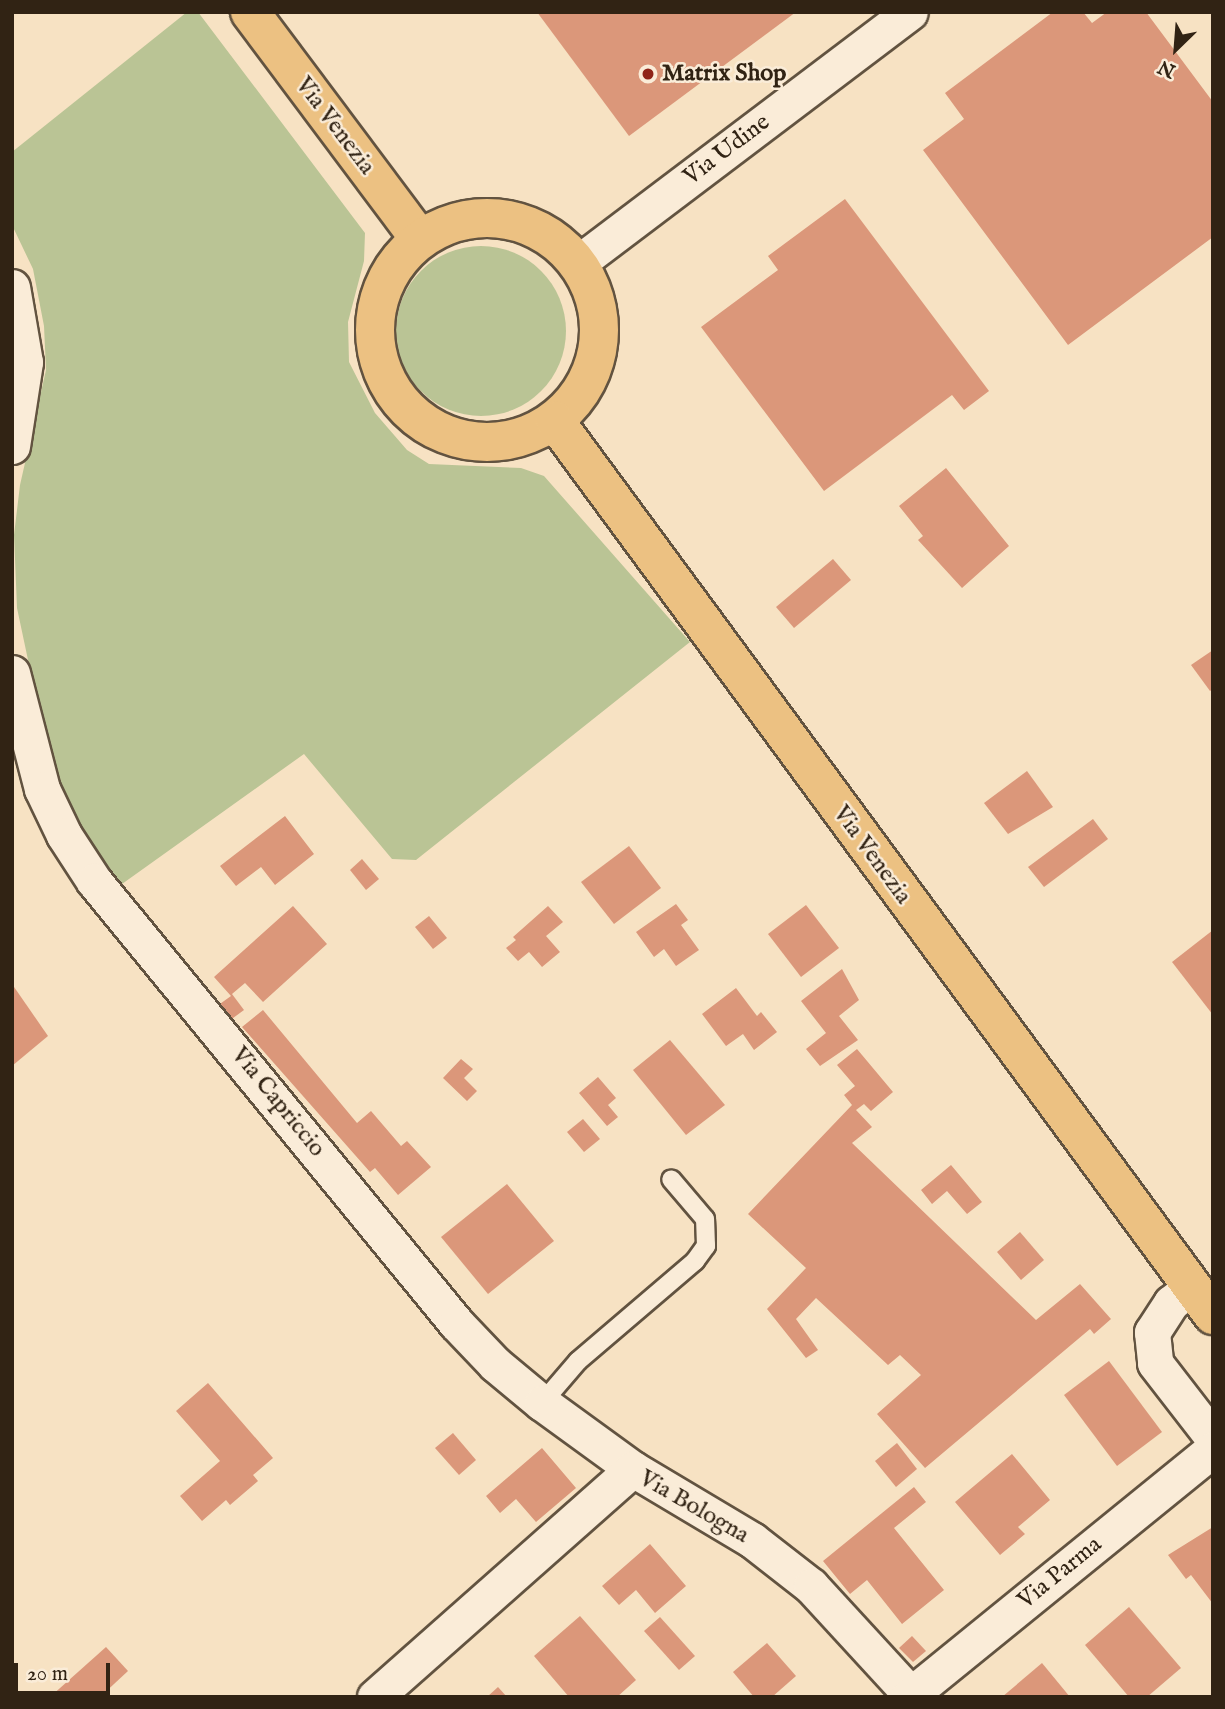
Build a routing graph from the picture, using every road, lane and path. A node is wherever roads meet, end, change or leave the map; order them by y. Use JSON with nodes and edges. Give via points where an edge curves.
{"nodes":[{"id":1,"x":250,"y":12,"type":"edge"},
{"id":2,"x":910,"y":12,"type":"edge"},
{"id":3,"x":420,"y":239,"type":"junction"},
{"id":4,"x":578,"y":263,"type":"junction"},
{"id":5,"x":12,"y":286,"type":"edge"},
{"id":6,"x":555,"y":421,"type":"junction"},
{"id":7,"x":12,"y":446,"type":"edge"},
{"id":8,"x":12,"y":673,"type":"edge"},
{"id":9,"x":671,"y":1179,"type":"dead end"},
{"id":10,"x":1202,"y":1301,"type":"edge"},
{"id":11,"x":542,"y":1403,"type":"junction"},
{"id":12,"x":1213,"y":1438,"type":"edge"},
{"id":13,"x":1213,"y":1449,"type":"edge"},
{"id":14,"x":633,"y":1469,"type":"junction"},
{"id":15,"x":911,"y":1696,"type":"edge"},
{"id":16,"x":375,"y":1697,"type":"edge"}],
"edges":[{"from":1,"to":3,"type":"main road","name":"Via Venezia"},
{"from":2,"to":4,"type":"street","name":"Via Udine"},
{"from":3,"to":4,"type":"main road","via":[[451,222],[486,217],[521,222],[553,238]]},
{"from":3,"to":6,"type":"main road","via":[[394,264],[379,296],[373,331],[377,354],[396,398],[421,422],[453,438],[488,443],[523,437]]},
{"from":4,"to":6,"type":"main road","via":[[595,298],[599,346],[591,375],[576,400]]},
{"from":5,"to":7,"type":"street","via":[[25,362]]},
{"from":6,"to":10,"type":"main road","name":"Via Venezia"},
{"from":8,"to":11,"type":"street","name":"Via Capriccio","via":[[42,789],[94,881],[456,1322],[495,1364]]},
{"from":9,"to":11,"type":"lane","via":[[705,1219],[706,1246],[695,1261],[578,1361]]},
{"from":10,"to":12,"type":"street","name":"Via Venezia","via":[[1171,1303],[1152,1332],[1155,1363]]},
{"from":11,"to":14,"type":"street","name":"Via Capriccio"},
{"from":13,"to":15,"type":"street","name":"Via Parma"},
{"from":14,"to":15,"type":"street","name":"Via Bologna","via":[[786,1565],[811,1586]]},
{"from":14,"to":16,"type":"street","name":"Via Bologna"}]}
